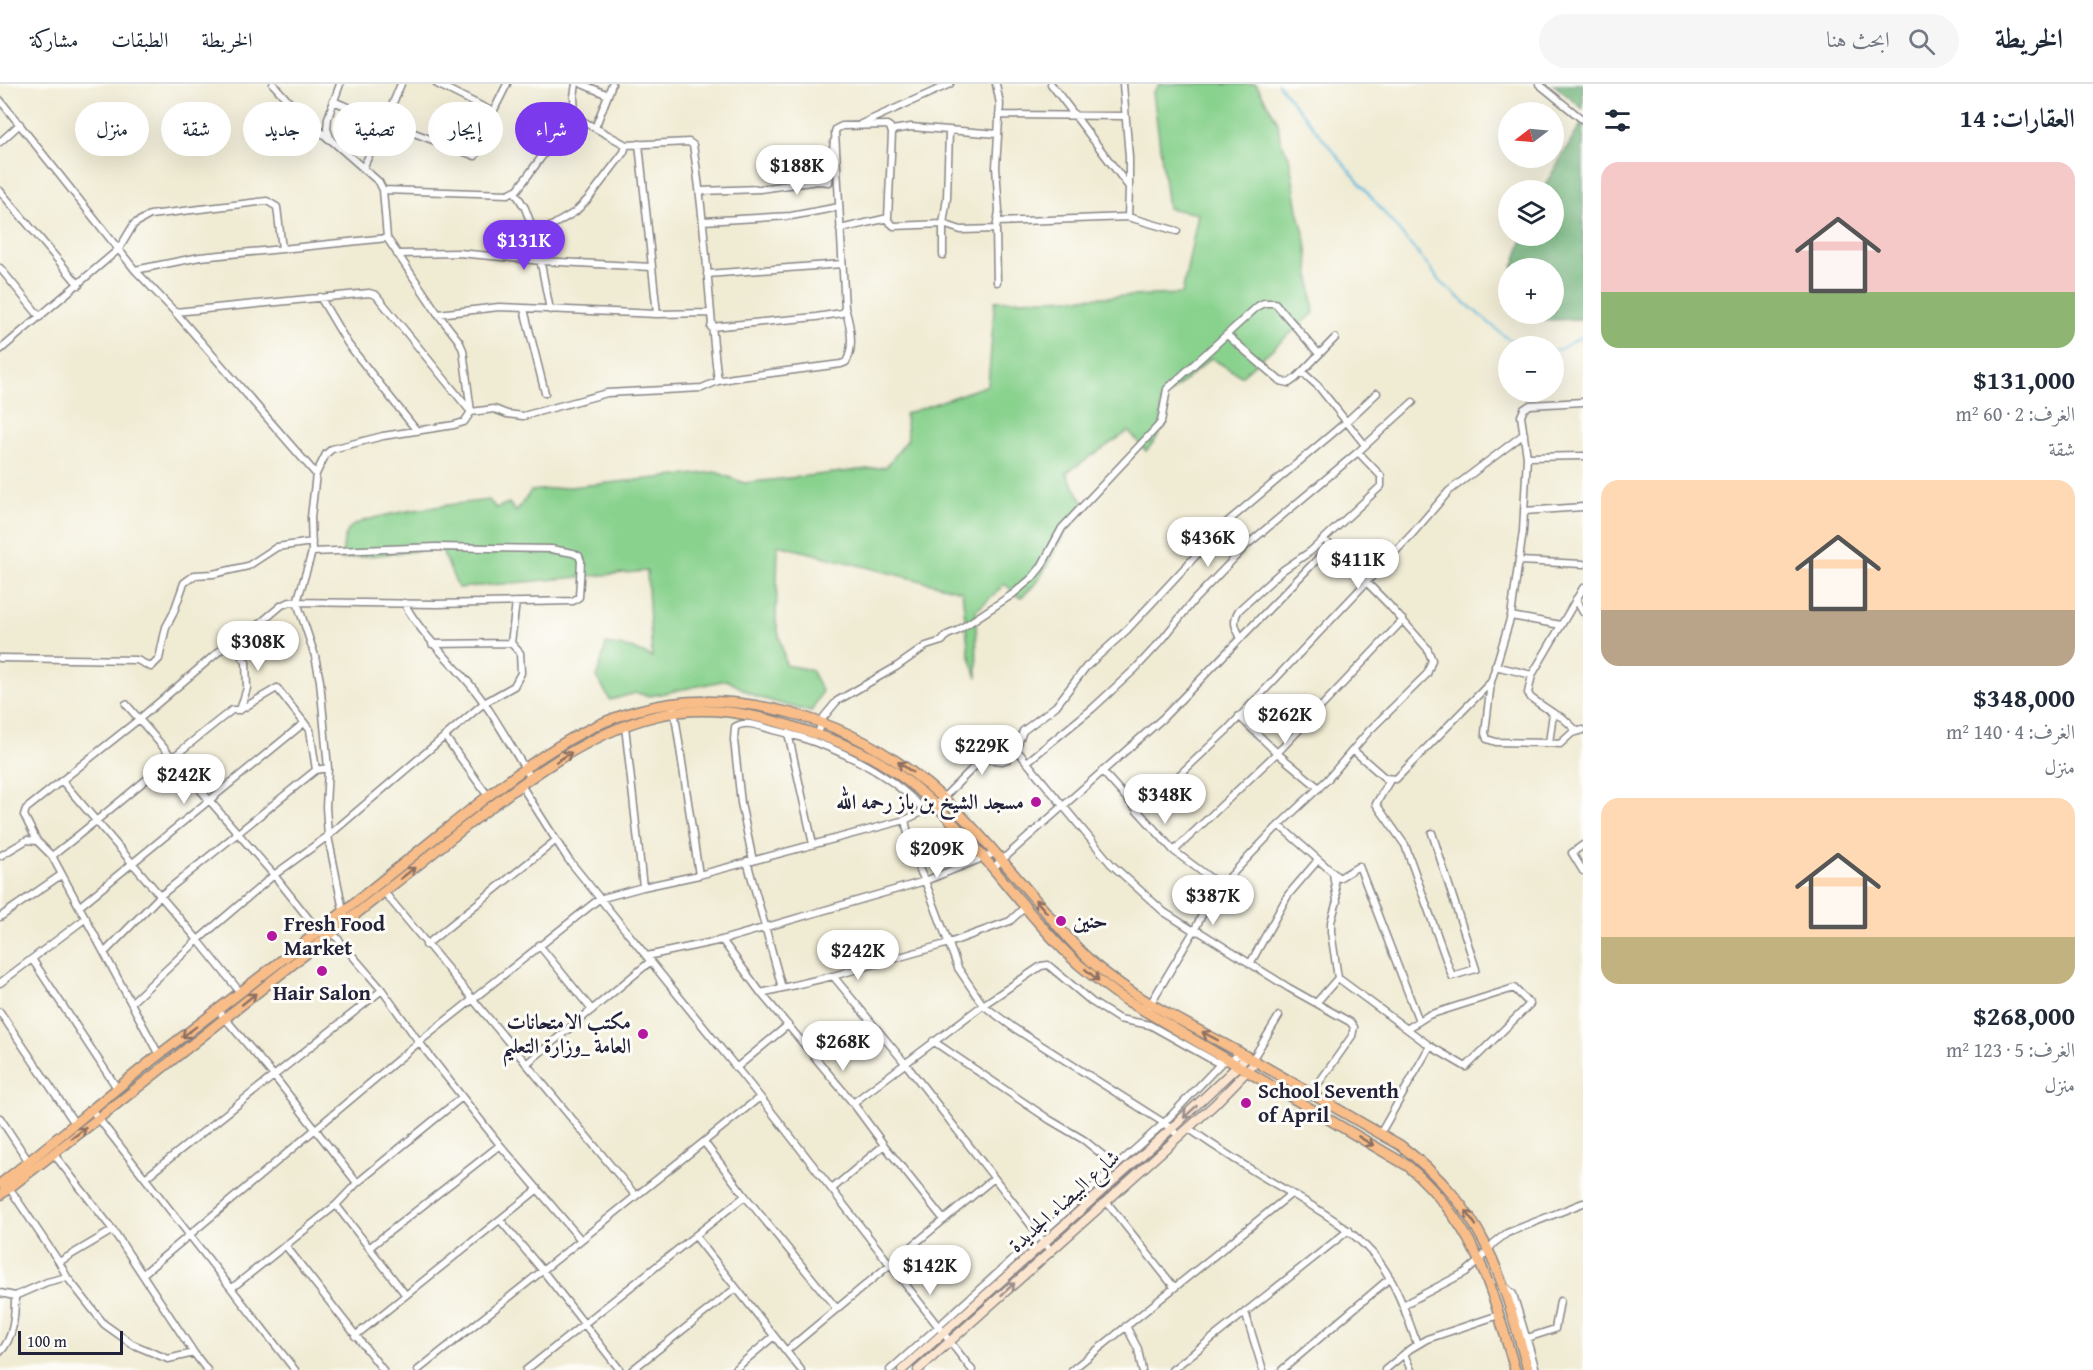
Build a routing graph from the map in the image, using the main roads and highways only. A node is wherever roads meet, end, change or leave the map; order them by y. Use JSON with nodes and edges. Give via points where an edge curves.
{"nodes":[{"id":1,"x":674,"y":707,"type":"junction"},
{"id":2,"x":735,"y":707,"type":"junction"},
{"id":3,"x":790,"y":714,"type":"junction"},
{"id":4,"x":787,"y":729,"type":"junction"},
{"id":5,"x":939,"y":802,"type":"junction"},
{"id":6,"x":997,"y":860,"type":"junction"},
{"id":7,"x":344,"y":917,"type":"junction"},
{"id":8,"x":325,"y":934,"type":"junction"},
{"id":9,"x":1148,"y":1007,"type":"junction"},
{"id":10,"x":5,"y":1184,"type":"edge"},
{"id":11,"x":0,"y":1195,"type":"edge"},
{"id":12,"x":1515,"y":1370,"type":"edge"},
{"id":13,"x":1528,"y":1370,"type":"edge"}],
"edges":[{"from":1,"to":2,"type":"main road"},
{"from":7,"to":1,"type":"main road","one_way":true,"via":[[384,892],[531,778],[579,748]]},
{"from":1,"to":7,"type":"main road","via":[[634,711],[597,726],[525,769]]},
{"from":2,"to":3,"type":"main road"},
{"from":2,"to":4,"type":"main road"},
{"from":3,"to":4,"type":"main road"},
{"from":5,"to":3,"type":"main road","one_way":true,"via":[[895,759],[859,739]]},
{"from":4,"to":5,"type":"main road","via":[[818,734],[872,758]]},
{"from":5,"to":6,"type":"main road"},
{"from":5,"to":6,"type":"main road","via":[[986,857]]},
{"from":9,"to":6,"type":"main road","one_way":true,"via":[[1082,953]]},
{"from":6,"to":9,"type":"main road","one_way":true,"via":[[1026,905],[1077,963],[1121,997]]},
{"from":7,"to":8,"type":"main road"},
{"from":7,"to":8,"type":"main road"},
{"from":10,"to":8,"type":"main road","one_way":true,"via":[[98,1119]]},
{"from":8,"to":10,"type":"main road","one_way":true,"via":[[240,992],[159,1055],[74,1122]]},
{"from":9,"to":12,"type":"main road","one_way":true,"via":[[1235,1065],[1408,1166],[1423,1180],[1449,1210],[1480,1260]]},
{"from":13,"to":9,"type":"main road","one_way":true,"via":[[1489,1248],[1465,1210],[1435,1174],[1400,1145],[1249,1058]]},
{"from":10,"to":11,"type":"main road"}]}
